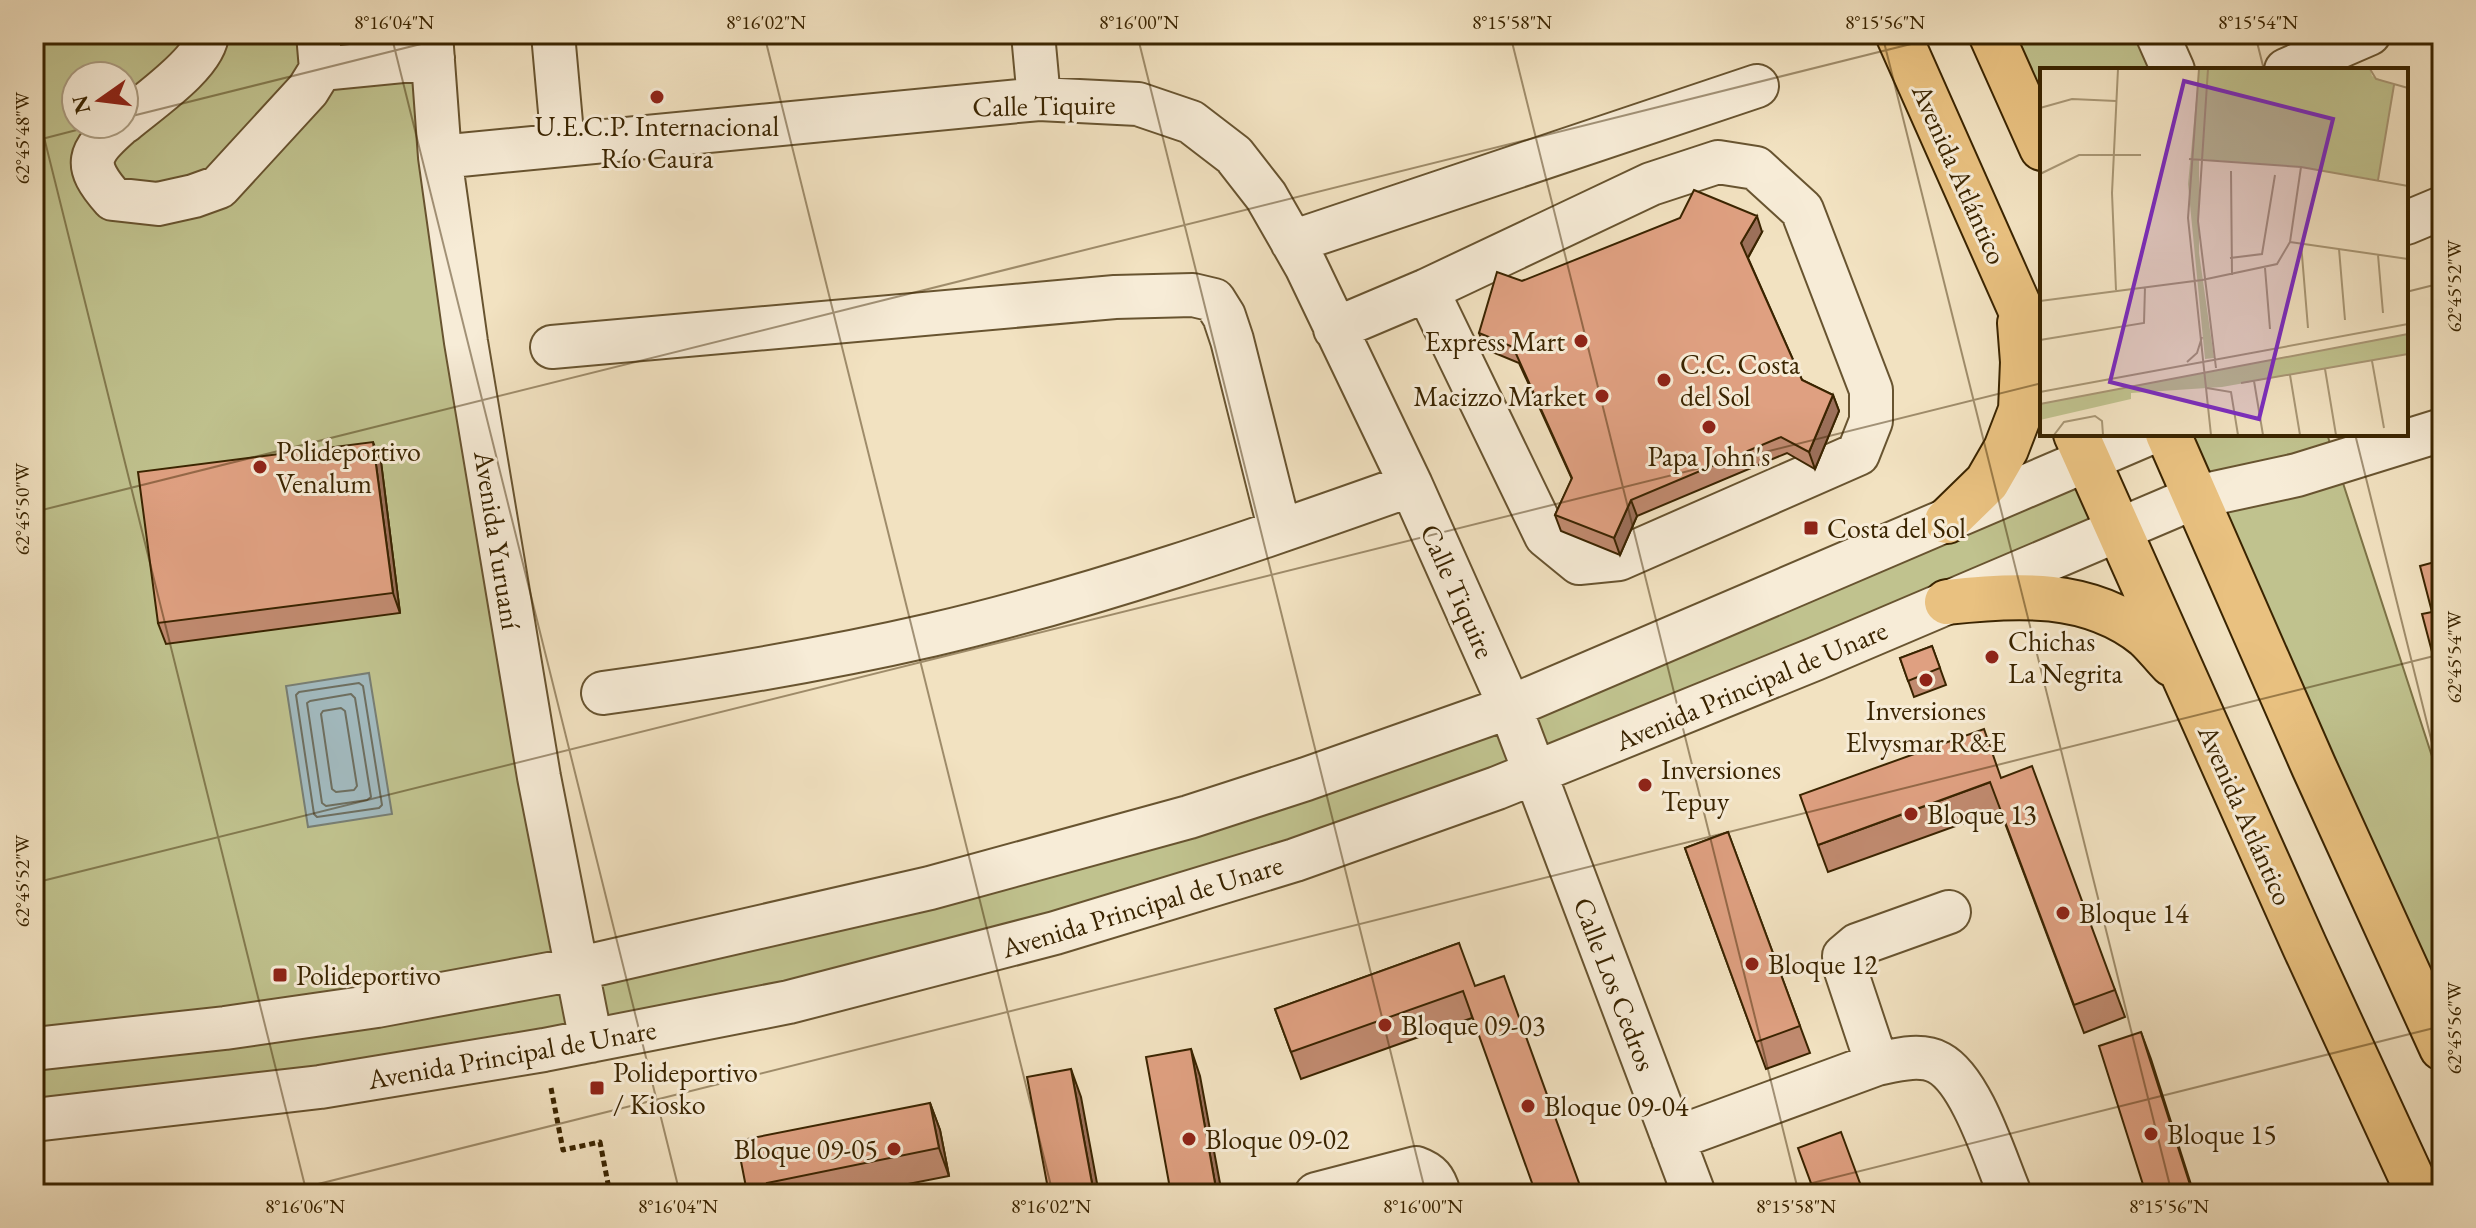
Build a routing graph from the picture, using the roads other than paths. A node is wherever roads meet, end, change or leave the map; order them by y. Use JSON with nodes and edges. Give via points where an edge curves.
{"nodes":[{"id":1,"x":207,"y":34,"type":"edge"},
{"id":2,"x":553,"y":34,"type":"edge"},
{"id":3,"x":1033,"y":34,"type":"edge"},
{"id":4,"x":1898,"y":34,"type":"edge"},
{"id":5,"x":1991,"y":34,"type":"edge"},
{"id":6,"x":2157,"y":34,"type":"edge"},
{"id":7,"x":2369,"y":34,"type":"edge"},
{"id":8,"x":432,"y":46,"type":"edge"},
{"id":9,"x":320,"y":51,"type":"edge"},
{"id":10,"x":2172,"y":68,"type":"edge"},
{"id":11,"x":2291,"y":68,"type":"edge"},
{"id":12,"x":1757,"y":86,"type":"dead end"},
{"id":13,"x":1039,"y":99,"type":"junction"},
{"id":14,"x":140,"y":109,"type":"edge"},
{"id":15,"x":103,"y":140,"type":"edge"},
{"id":16,"x":2040,"y":144,"type":"edge"},
{"id":17,"x":563,"y":145,"type":"junction"},
{"id":18,"x":440,"y":157,"type":"junction"},
{"id":19,"x":2442,"y":208,"type":"edge"},
{"id":20,"x":2408,"y":222,"type":"edge"},
{"id":21,"x":1292,"y":242,"type":"junction"},
{"id":22,"x":1427,"y":290,"type":"junction"},
{"id":23,"x":2018,"y":304,"type":"junction"},
{"id":24,"x":1335,"y":329,"type":"junction"},
{"id":25,"x":552,"y":347,"type":"dead end"},
{"id":26,"x":2040,"y":354,"type":"edge"},
{"id":27,"x":2442,"y":430,"type":"edge"},
{"id":28,"x":2138,"y":436,"type":"edge"},
{"id":29,"x":2169,"y":436,"type":"edge"},
{"id":30,"x":2407,"y":436,"type":"edge"},
{"id":31,"x":2408,"y":436,"type":"edge"},
{"id":32,"x":2082,"y":447,"type":"edge"},
{"id":33,"x":2332,"y":449,"type":"edge"},
{"id":34,"x":1411,"y":485,"type":"junction"},
{"id":35,"x":2196,"y":497,"type":"junction"},
{"id":36,"x":1947,"y":521,"type":"junction"},
{"id":37,"x":2119,"y":530,"type":"junction"},
{"id":38,"x":1280,"y":531,"type":"junction"},
{"id":39,"x":1947,"y":602,"type":"junction"},
{"id":40,"x":2184,"y":677,"type":"junction"},
{"id":41,"x":603,"y":693,"type":"dead end"},
{"id":42,"x":1510,"y":707,"type":"junction"},
{"id":43,"x":1536,"y":773,"type":"junction"},
{"id":44,"x":1949,"y":912,"type":"dead end"},
{"id":45,"x":576,"y":969,"type":"junction"},
{"id":46,"x":591,"y":1041,"type":"junction"},
{"id":47,"x":2442,"y":1048,"type":"edge"},
{"id":48,"x":34,"y":1049,"type":"edge"},
{"id":49,"x":1877,"y":1064,"type":"junction"},
{"id":50,"x":34,"y":1120,"type":"edge"},
{"id":51,"x":1673,"y":1139,"type":"junction"},
{"id":52,"x":1316,"y":1194,"type":"edge"},
{"id":53,"x":1439,"y":1194,"type":"edge"},
{"id":54,"x":1694,"y":1194,"type":"edge"},
{"id":55,"x":2010,"y":1194,"type":"edge"},
{"id":56,"x":2419,"y":1194,"type":"edge"}],
"edges":[{"from":1,"to":14,"type":"street","via":[[197,60]]},
{"from":2,"to":17,"type":"street"},
{"from":3,"to":13,"type":"street"},
{"from":4,"to":23,"type":"main road","name":"Avenida Atlántico"},
{"from":5,"to":16,"type":"main road"},
{"from":6,"to":10,"type":"street"},
{"from":7,"to":11,"type":"street"},
{"from":8,"to":9,"type":"street"},
{"from":8,"to":18,"type":"street","name":"Avenida Yuruaní"},
{"from":9,"to":15,"type":"street","via":[[291,110],[219,187],[158,204],[113,199],[97,181],[92,163]]},
{"from":12,"to":21,"type":"street"},
{"from":13,"to":17,"type":"street","name":"Calle Tiquire"},
{"from":13,"to":21,"type":"street","name":"Calle Tiquire","via":[[1138,104],[1191,122],[1234,155]]},
{"from":17,"to":18,"type":"street","name":"Calle Tiquire"},
{"from":18,"to":45,"type":"street","name":"Avenida Yuruaní","via":[[509,608]]},
{"from":19,"to":20,"type":"street"},
{"from":21,"to":24,"type":"street","name":"Calle Tiquire"},
{"from":22,"to":22,"type":"street","via":[[1651,184],[1718,162],[1756,168],[1802,210],[1871,390],[1871,421],[1858,454],[1619,559],[1579,563],[1546,536]]},
{"from":22,"to":24,"type":"street"},
{"from":23,"to":26,"type":"main road","name":"Avenida Atlántico"},
{"from":23,"to":36,"type":"main road","via":[[2021,410],[1987,482]]},
{"from":24,"to":34,"type":"street","name":"Calle Tiquire"},
{"from":25,"to":38,"type":"street","via":[[1115,297],[1193,295],[1214,300],[1232,340]]},
{"from":27,"to":31,"type":"street","name":"Avenida Principal de Unare"},
{"from":28,"to":32,"type":"street"},
{"from":29,"to":35,"type":"main road"},
{"from":30,"to":33,"type":"street","name":"Avenida Principal de Unare"},
{"from":32,"to":36,"type":"street"},
{"from":32,"to":37,"type":"main road","name":"Avenida Atlántico"},
{"from":33,"to":35,"type":"street","name":"Avenida Principal de Unare","via":[[2297,475]]},
{"from":34,"to":38,"type":"street"},
{"from":34,"to":42,"type":"street","name":"Calle Tiquire"},
{"from":35,"to":37,"type":"street","name":"Avenida Principal de Unare"},
{"from":35,"to":47,"type":"main road"},
{"from":36,"to":42,"type":"street"},
{"from":37,"to":39,"type":"street","name":"Avenida Principal de Unare"},
{"from":37,"to":40,"type":"main road","name":"Avenida Atlántico"},
{"from":38,"to":41,"type":"street","via":[[934,634],[731,675]]},
{"from":39,"to":40,"type":"main road","via":[[2041,596],[2081,605],[2115,616],[2146,637]]},
{"from":39,"to":43,"type":"street","name":"Avenida Principal de Unare"},
{"from":40,"to":56,"type":"main road","name":"Avenida Atlántico"},
{"from":42,"to":43,"type":"street","name":"Calle Tiquire"},
{"from":42,"to":45,"type":"street","via":[[1292,784],[1060,854]]},
{"from":43,"to":46,"type":"street","name":"Avenida Principal de Unare","via":[[1295,860],[1055,933],[789,1002]]},
{"from":43,"to":51,"type":"street","name":"Calle Los Cedros"},
{"from":44,"to":49,"type":"street","via":[[1857,945],[1844,956]]},
{"from":45,"to":46,"type":"street","name":"Avenida Yuruaní"},
{"from":45,"to":48,"type":"street","via":[[377,1006]]},
{"from":46,"to":50,"type":"street","name":"Avenida Principal de Unare","via":[[320,1087]]},
{"from":49,"to":51,"type":"street"},
{"from":49,"to":55,"type":"street","via":[[1907,1058],[1937,1061],[1955,1075],[1967,1091]]},
{"from":51,"to":54,"type":"street","name":"Calle Los Cedros"},
{"from":52,"to":53,"type":"street","via":[[1416,1168],[1428,1172]]}]}
